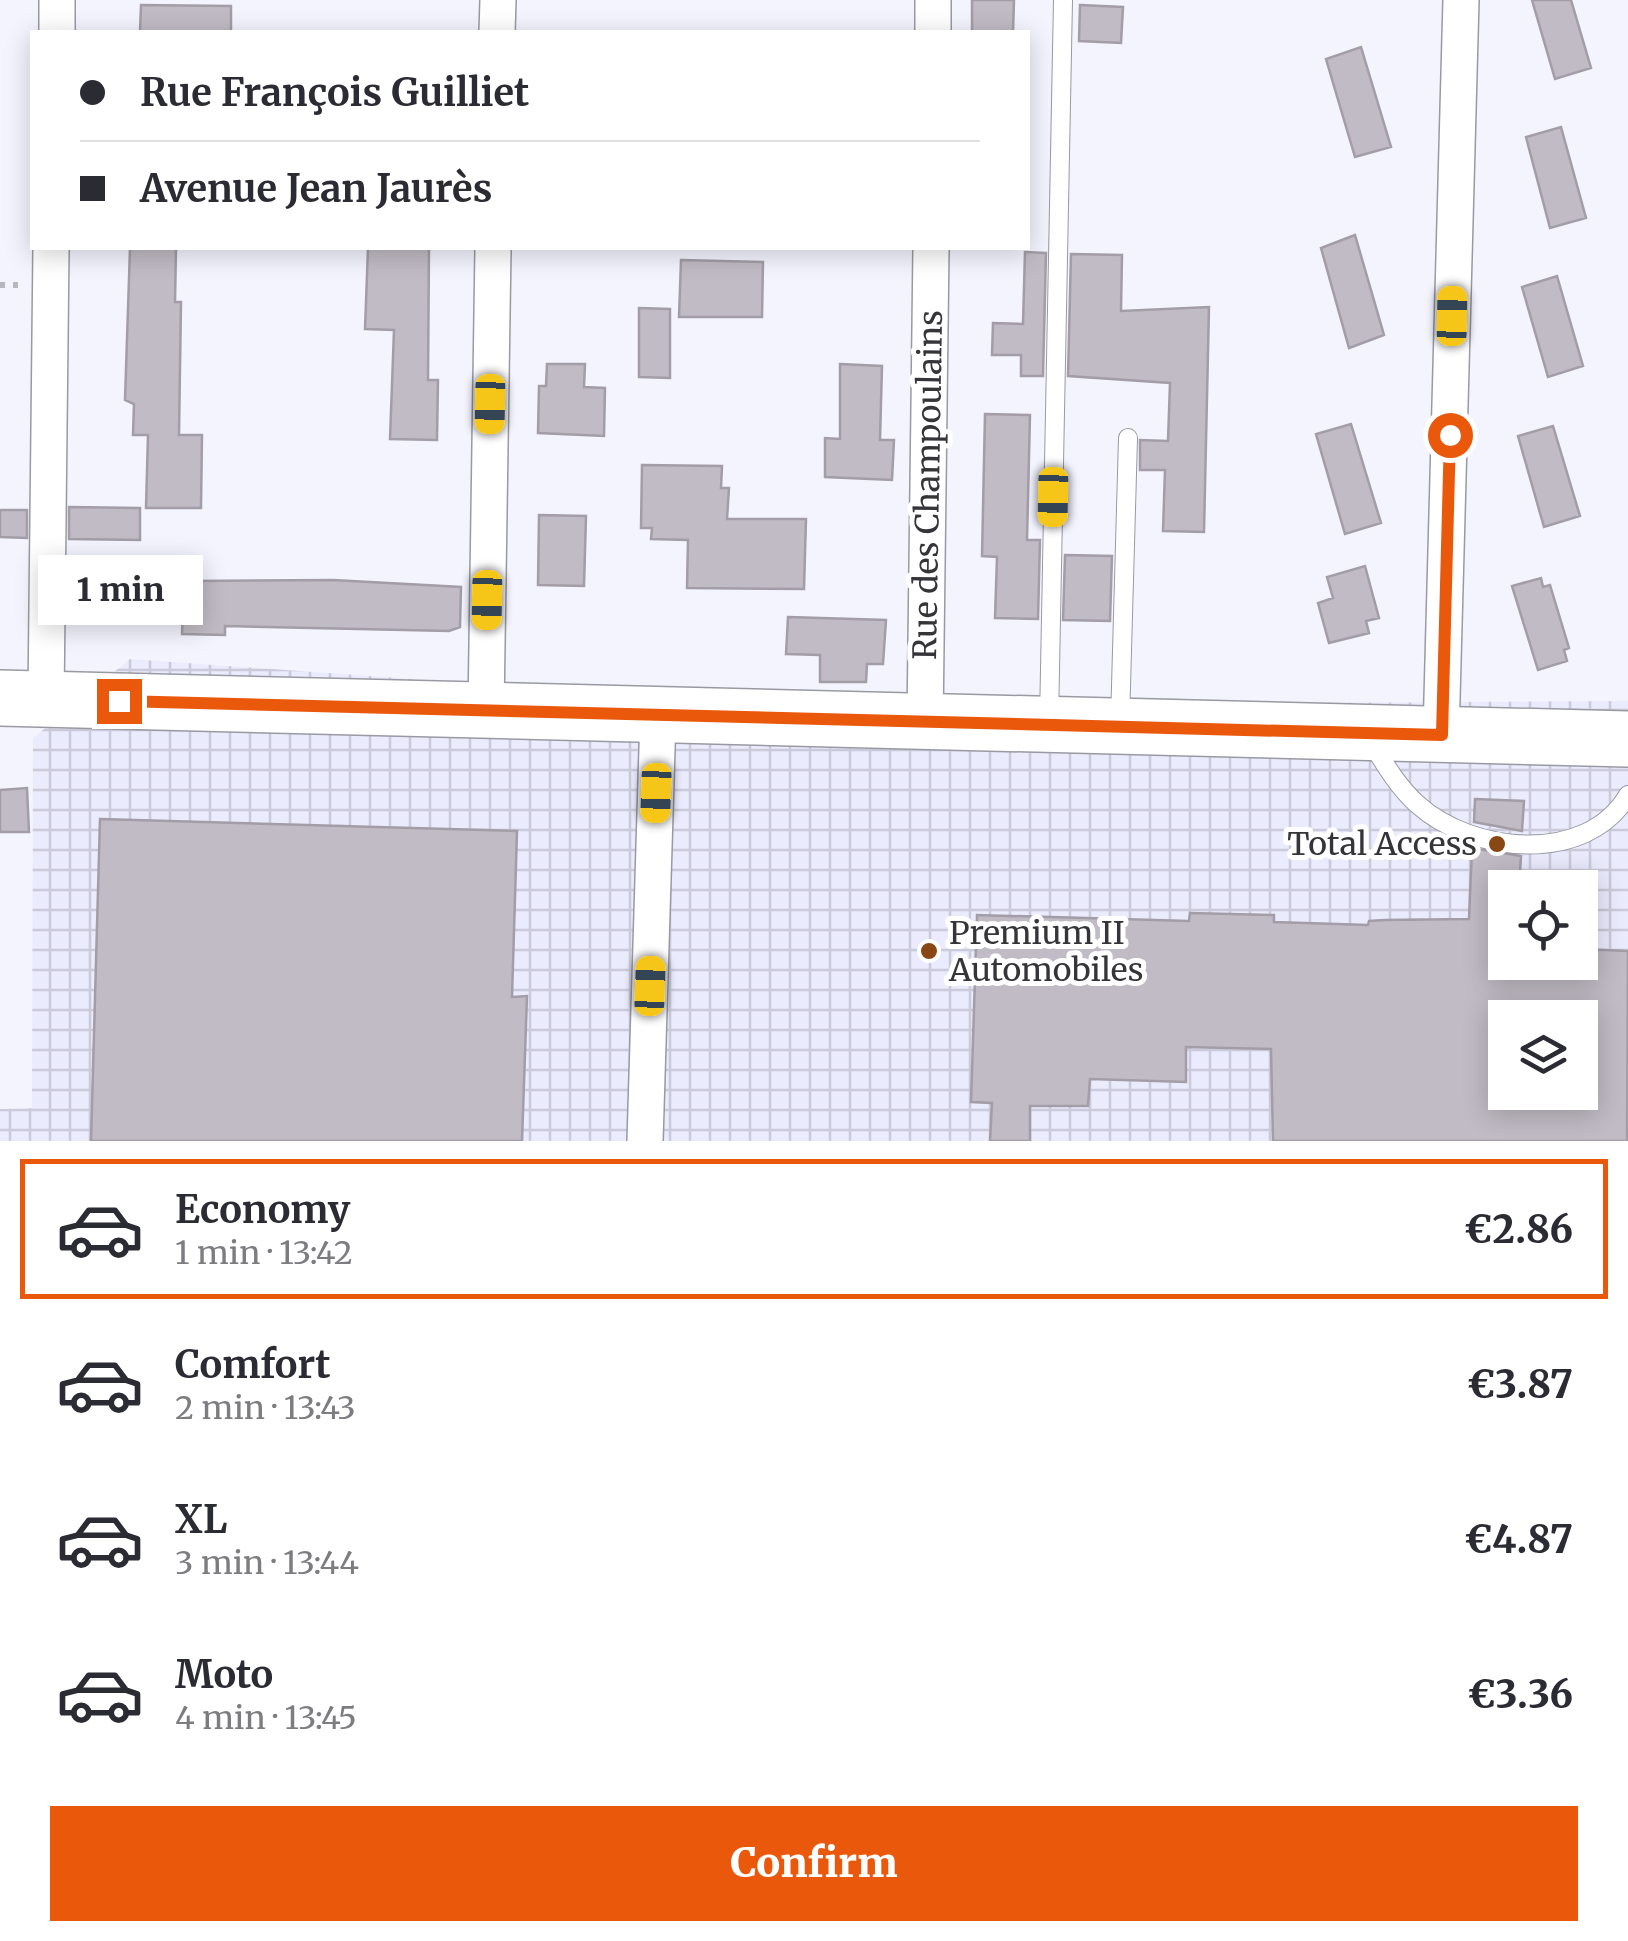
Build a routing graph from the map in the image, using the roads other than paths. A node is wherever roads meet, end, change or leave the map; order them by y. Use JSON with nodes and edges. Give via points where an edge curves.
{"nodes":[{"id":1,"x":57,"y":0,"type":"edge"},
{"id":2,"x":498,"y":0,"type":"edge"},
{"id":3,"x":933,"y":0,"type":"edge"},
{"id":4,"x":1063,"y":0,"type":"edge"},
{"id":5,"x":1461,"y":0,"type":"edge"},
{"id":6,"x":56,"y":30,"type":"edge"},
{"id":7,"x":497,"y":30,"type":"edge"},
{"id":8,"x":933,"y":30,"type":"edge"},
{"id":9,"x":52,"y":250,"type":"edge"},
{"id":10,"x":493,"y":250,"type":"edge"},
{"id":11,"x":930,"y":250,"type":"edge"},
{"id":12,"x":1128,"y":438,"type":"dead end"},
{"id":13,"x":23,"y":699,"type":"edge"},
{"id":14,"x":486,"y":710,"type":"junction"},
{"id":15,"x":658,"y":716,"type":"junction"},
{"id":16,"x":925,"y":723,"type":"junction"},
{"id":17,"x":1049,"y":726,"type":"junction"},
{"id":18,"x":1120,"y":728,"type":"junction"},
{"id":19,"x":1365,"y":733,"type":"junction"},
{"id":20,"x":1442,"y":735,"type":"junction"},
{"id":21,"x":1628,"y":739,"type":"edge"},
{"id":22,"x":1628,"y":795,"type":"edge"},
{"id":23,"x":644,"y":1141,"type":"edge"}],
"edges":[{"from":1,"to":6,"type":"street"},
{"from":2,"to":7,"type":"street"},
{"from":3,"to":8,"type":"street"},
{"from":4,"to":17,"type":"lane"},
{"from":5,"to":20,"type":"street"},
{"from":9,"to":13,"type":"street"},
{"from":10,"to":14,"type":"street"},
{"from":11,"to":16,"type":"street","name":"Rue des Champoulains"},
{"from":12,"to":18,"type":"lane"},
{"from":13,"to":14,"type":"main road"},
{"from":14,"to":15,"type":"main road"},
{"from":15,"to":16,"type":"main road"},
{"from":15,"to":23,"type":"street"},
{"from":16,"to":17,"type":"main road"},
{"from":17,"to":18,"type":"main road"},
{"from":18,"to":19,"type":"main road"},
{"from":19,"to":20,"type":"main road"},
{"from":19,"to":22,"type":"lane","via":[[1416,804],[1465,835],[1547,842],[1586,836],[1616,816]]},
{"from":20,"to":21,"type":"main road"}]}
